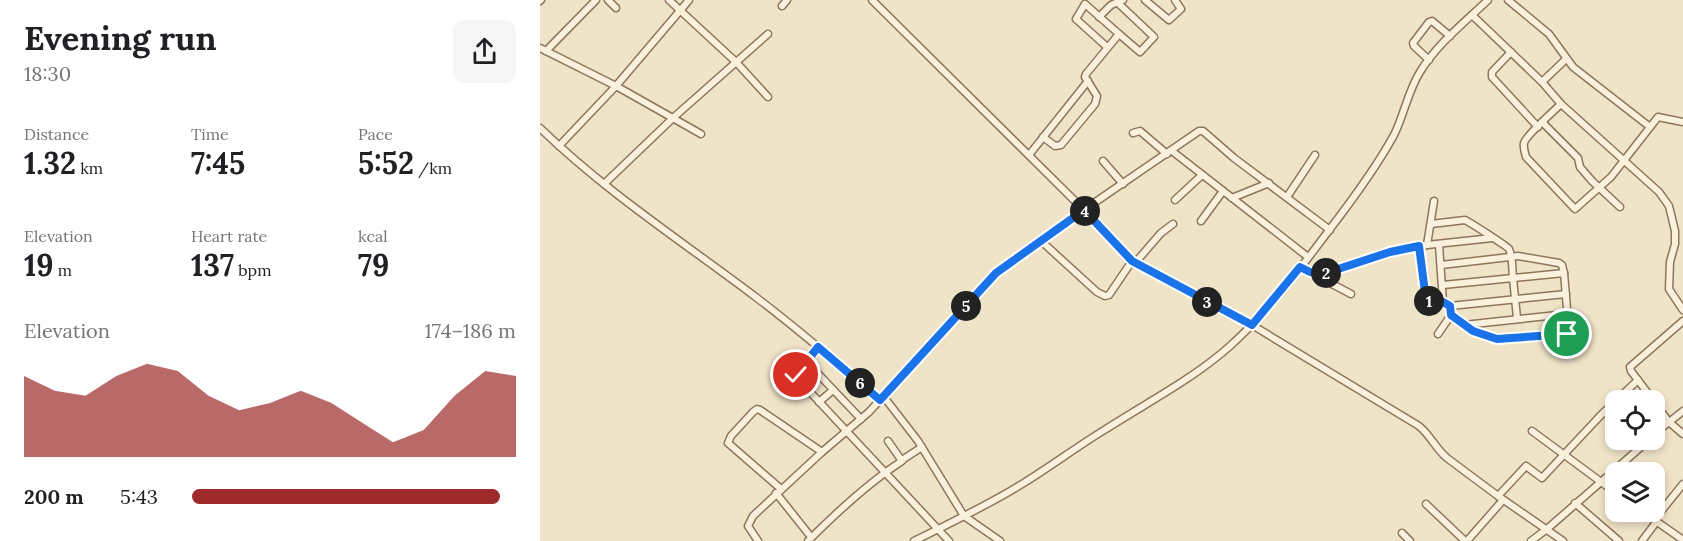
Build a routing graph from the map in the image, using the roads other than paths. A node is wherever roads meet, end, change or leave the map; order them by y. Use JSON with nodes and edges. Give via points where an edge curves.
{"nodes":[{"id":1,"x":596,"y":0,"type":"edge"},
{"id":2,"x":608,"y":0,"type":"edge"},
{"id":3,"x":669,"y":0,"type":"edge"},
{"id":4,"x":689,"y":0,"type":"edge"},
{"id":5,"x":787,"y":0,"type":"edge"},
{"id":6,"x":872,"y":0,"type":"edge"},
{"id":7,"x":1145,"y":0,"type":"edge"},
{"id":8,"x":1174,"y":0,"type":"edge"},
{"id":9,"x":1488,"y":0,"type":"edge"},
{"id":10,"x":1508,"y":0,"type":"edge"},
{"id":11,"x":1120,"y":1,"type":"edge"},
{"id":12,"x":782,"y":6,"type":"dead end"},
{"id":13,"x":616,"y":8,"type":"dead end"},
{"id":14,"x":681,"y":10,"type":"junction"},
{"id":15,"x":1472,"y":15,"type":"junction"},
{"id":16,"x":1099,"y":17,"type":"junction"},
{"id":17,"x":768,"y":34,"type":"dead end"},
{"id":18,"x":1119,"y":34,"type":"junction"},
{"id":19,"x":1450,"y":36,"type":"junction"},
{"id":20,"x":1107,"y":47,"type":"junction"},
{"id":21,"x":543,"y":49,"type":"edge"},
{"id":22,"x":1511,"y":52,"type":"junction"},
{"id":23,"x":1566,"y":59,"type":"junction"},
{"id":24,"x":1429,"y":60,"type":"junction"},
{"id":25,"x":736,"y":62,"type":"junction"},
{"id":26,"x":1088,"y":81,"type":"junction"},
{"id":27,"x":1542,"y":82,"type":"junction"},
{"id":28,"x":616,"y":86,"type":"junction"},
{"id":29,"x":768,"y":97,"type":"dead end"},
{"id":30,"x":1561,"y":104,"type":"junction"},
{"id":31,"x":673,"y":118,"type":"junction"},
{"id":32,"x":1683,"y":122,"type":"edge"},
{"id":33,"x":1540,"y":125,"type":"junction"},
{"id":34,"x":1650,"y":127,"type":"junction"},
{"id":35,"x":540,"y":128,"type":"edge"},
{"id":36,"x":1133,"y":133,"type":"dead end"},
{"id":37,"x":701,"y":134,"type":"dead end"},
{"id":38,"x":1043,"y":137,"type":"junction"},
{"id":39,"x":559,"y":146,"type":"junction"},
{"id":40,"x":1169,"y":153,"type":"junction"},
{"id":41,"x":1029,"y":155,"type":"junction"},
{"id":42,"x":1315,"y":155,"type":"dead end"},
{"id":43,"x":1103,"y":161,"type":"dead end"},
{"id":44,"x":1624,"y":162,"type":"junction"},
{"id":45,"x":1202,"y":175,"type":"junction"},
{"id":46,"x":1269,"y":183,"type":"junction"},
{"id":47,"x":604,"y":184,"type":"junction"},
{"id":48,"x":1123,"y":184,"type":"junction"},
{"id":49,"x":1598,"y":188,"type":"junction"},
{"id":50,"x":1223,"y":191,"type":"junction"},
{"id":51,"x":1287,"y":197,"type":"junction"},
{"id":52,"x":1233,"y":198,"type":"junction"},
{"id":53,"x":1175,"y":200,"type":"dead end"},
{"id":54,"x":1434,"y":201,"type":"dead end"},
{"id":55,"x":1620,"y":207,"type":"dead end"},
{"id":56,"x":1084,"y":210,"type":"junction"},
{"id":57,"x":1201,"y":221,"type":"dead end"},
{"id":58,"x":1173,"y":224,"type":"dead end"},
{"id":59,"x":1431,"y":224,"type":"junction"},
{"id":60,"x":1330,"y":230,"type":"junction"},
{"id":61,"x":1492,"y":238,"type":"junction"},
{"id":62,"x":1040,"y":240,"type":"junction"},
{"id":63,"x":1427,"y":245,"type":"junction"},
{"id":64,"x":1439,"y":245,"type":"junction"},
{"id":65,"x":1419,"y":246,"type":"junction"},
{"id":66,"x":1510,"y":256,"type":"junction"},
{"id":67,"x":1308,"y":257,"type":"junction"},
{"id":68,"x":1133,"y":262,"type":"junction"},
{"id":69,"x":1441,"y":265,"type":"junction"},
{"id":70,"x":1300,"y":267,"type":"junction"},
{"id":71,"x":1310,"y":272,"type":"junction"},
{"id":72,"x":1564,"y":273,"type":"junction"},
{"id":73,"x":1512,"y":278,"type":"junction"},
{"id":74,"x":1443,"y":285,"type":"junction"},
{"id":75,"x":1351,"y":294,"type":"dead end"},
{"id":76,"x":1566,"y":294,"type":"junction"},
{"id":77,"x":1515,"y":299,"type":"junction"},
{"id":78,"x":1443,"y":302,"type":"junction"},
{"id":79,"x":1450,"y":306,"type":"junction"},
{"id":80,"x":1683,"y":310,"type":"edge"},
{"id":81,"x":1567,"y":314,"type":"junction"},
{"id":82,"x":1451,"y":315,"type":"junction"},
{"id":83,"x":1517,"y":318,"type":"junction"},
{"id":84,"x":1683,"y":321,"type":"edge"},
{"id":85,"x":1252,"y":325,"type":"junction"},
{"id":86,"x":1463,"y":325,"type":"junction"},
{"id":87,"x":1438,"y":334,"type":"dead end"},
{"id":88,"x":818,"y":347,"type":"junction"},
{"id":89,"x":807,"y":361,"type":"junction"},
{"id":90,"x":1638,"y":380,"type":"junction"},
{"id":91,"x":833,"y":390,"type":"junction"},
{"id":92,"x":1646,"y":390,"type":"edge"},
{"id":93,"x":882,"y":399,"type":"junction"},
{"id":94,"x":819,"y":402,"type":"junction"},
{"id":95,"x":1683,"y":411,"type":"edge"},
{"id":96,"x":1665,"y":416,"type":"edge"},
{"id":97,"x":861,"y":419,"type":"junction"},
{"id":98,"x":1669,"y":422,"type":"junction"},
{"id":99,"x":1665,"y":425,"type":"edge"},
{"id":100,"x":1532,"y":431,"type":"dead end"},
{"id":101,"x":845,"y":432,"type":"junction"},
{"id":102,"x":1683,"y":434,"type":"edge"},
{"id":103,"x":888,"y":441,"type":"dead end"},
{"id":104,"x":922,"y":447,"type":"junction"},
{"id":105,"x":1637,"y":450,"type":"edge"},
{"id":106,"x":822,"y":452,"type":"junction"},
{"id":107,"x":1564,"y":456,"type":"junction"},
{"id":108,"x":902,"y":460,"type":"junction"},
{"id":109,"x":885,"y":472,"type":"junction"},
{"id":110,"x":1600,"y":482,"type":"junction"},
{"id":111,"x":1683,"y":484,"type":"edge"},
{"id":112,"x":1605,"y":485,"type":"edge"},
{"id":113,"x":778,"y":491,"type":"junction"},
{"id":114,"x":1501,"y":498,"type":"junction"},
{"id":115,"x":1575,"y":503,"type":"junction"},
{"id":116,"x":1426,"y":504,"type":"dead end"},
{"id":117,"x":1665,"y":508,"type":"edge"},
{"id":118,"x":964,"y":516,"type":"junction"},
{"id":119,"x":1655,"y":522,"type":"edge"},
{"id":120,"x":1659,"y":522,"type":"edge"},
{"id":121,"x":1547,"y":529,"type":"junction"},
{"id":122,"x":939,"y":530,"type":"junction"},
{"id":123,"x":1402,"y":533,"type":"dead end"},
{"id":124,"x":1555,"y":538,"type":"edge"},
{"id":125,"x":1681,"y":538,"type":"edge"},
{"id":126,"x":809,"y":539,"type":"edge"},
{"id":127,"x":1644,"y":540,"type":"edge"},
{"id":128,"x":757,"y":541,"type":"edge"},
{"id":129,"x":914,"y":541,"type":"edge"},
{"id":130,"x":949,"y":541,"type":"edge"},
{"id":131,"x":1000,"y":541,"type":"edge"},
{"id":132,"x":1410,"y":541,"type":"edge"},
{"id":133,"x":1466,"y":541,"type":"edge"},
{"id":134,"x":1532,"y":541,"type":"edge"},
{"id":135,"x":1563,"y":541,"type":"edge"},
{"id":136,"x":1619,"y":541,"type":"edge"}],
"edges":[{"from":1,"to":21,"type":"street"},
{"from":2,"to":13,"type":"street"},
{"from":3,"to":14,"type":"street"},
{"from":4,"to":14,"type":"street"},
{"from":5,"to":12,"type":"street"},
{"from":6,"to":41,"type":"street"},
{"from":7,"to":8,"type":"street","via":[[1169,20],[1181,9]]},
{"from":9,"to":15,"type":"street"},
{"from":10,"to":23,"type":"street","via":[[1549,34]]},
{"from":11,"to":16,"type":"street"},
{"from":11,"to":18,"type":"street","via":[[1154,37],[1140,52]]},
{"from":14,"to":25,"type":"street"},
{"from":14,"to":28,"type":"street"},
{"from":15,"to":19,"type":"street"},
{"from":15,"to":22,"type":"street"},
{"from":16,"to":18,"type":"street"},
{"from":16,"to":20,"type":"street","via":[[1085,4],[1076,19]]},
{"from":17,"to":25,"type":"street"},
{"from":18,"to":20,"type":"street"},
{"from":19,"to":24,"type":"street"},
{"from":19,"to":24,"type":"street","via":[[1429,22],[1413,43]]},
{"from":20,"to":26,"type":"street","via":[[1087,69]]},
{"from":21,"to":28,"type":"street"},
{"from":22,"to":27,"type":"street"},
{"from":22,"to":33,"type":"street","via":[[1492,72],[1492,77]]},
{"from":23,"to":27,"type":"street"},
{"from":23,"to":34,"type":"street"},
{"from":24,"to":60,"type":"street","via":[[1420,72],[1394,135]]},
{"from":25,"to":29,"type":"street"},
{"from":25,"to":31,"type":"street"},
{"from":26,"to":38,"type":"street"},
{"from":26,"to":38,"type":"street","via":[[1097,96],[1095,104],[1061,145],[1055,146]]},
{"from":27,"to":30,"type":"street"},
{"from":28,"to":31,"type":"street"},
{"from":28,"to":39,"type":"street"},
{"from":30,"to":33,"type":"street"},
{"from":30,"to":44,"type":"street"},
{"from":31,"to":37,"type":"street"},
{"from":31,"to":47,"type":"street"},
{"from":32,"to":34,"type":"street","via":[[1660,116]]},
{"from":33,"to":49,"type":"street","via":[[1578,158],[1582,170]]},
{"from":33,"to":49,"type":"street","via":[[1524,141],[1526,157],[1575,209]]},
{"from":34,"to":44,"type":"street"},
{"from":35,"to":39,"type":"street"},
{"from":36,"to":40,"type":"street","via":[[1140,131]]},
{"from":38,"to":41,"type":"street"},
{"from":39,"to":47,"type":"street"},
{"from":40,"to":45,"type":"street"},
{"from":40,"to":46,"type":"street","via":[[1201,130]]},
{"from":40,"to":48,"type":"street"},
{"from":41,"to":56,"type":"street"},
{"from":42,"to":51,"type":"street"},
{"from":43,"to":48,"type":"street"},
{"from":44,"to":49,"type":"street"},
{"from":44,"to":80,"type":"street","via":[[1659,192],[1669,206],[1675,237],[1669,289]]},
{"from":45,"to":50,"type":"street"},
{"from":45,"to":53,"type":"street"},
{"from":46,"to":51,"type":"street"},
{"from":46,"to":52,"type":"street"},
{"from":47,"to":88,"type":"street"},
{"from":48,"to":56,"type":"street"},
{"from":49,"to":55,"type":"street"},
{"from":50,"to":52,"type":"street"},
{"from":50,"to":57,"type":"street"},
{"from":51,"to":60,"type":"street"},
{"from":52,"to":67,"type":"street"},
{"from":54,"to":59,"type":"street"},
{"from":56,"to":62,"type":"street"},
{"from":56,"to":68,"type":"street"},
{"from":58,"to":68,"type":"street"},
{"from":59,"to":61,"type":"street","via":[[1465,220]]},
{"from":59,"to":63,"type":"street"},
{"from":60,"to":67,"type":"street"},
{"from":61,"to":64,"type":"street"},
{"from":61,"to":66,"type":"street","via":[[1506,245]]},
{"from":62,"to":68,"type":"street","via":[[1105,296]]},
{"from":62,"to":93,"type":"street","via":[[996,273]]},
{"from":63,"to":64,"type":"street"},
{"from":63,"to":65,"type":"street"},
{"from":64,"to":69,"type":"street"},
{"from":65,"to":71,"type":"street","via":[[1326,273]]},
{"from":65,"to":78,"type":"street","via":[[1424,297]]},
{"from":66,"to":69,"type":"street"},
{"from":66,"to":72,"type":"street","via":[[1559,263]]},
{"from":66,"to":73,"type":"street"},
{"from":67,"to":70,"type":"street"},
{"from":68,"to":85,"type":"street"},
{"from":69,"to":74,"type":"street"},
{"from":70,"to":71,"type":"street"},
{"from":70,"to":85,"type":"street"},
{"from":71,"to":75,"type":"street"},
{"from":72,"to":73,"type":"street"},
{"from":72,"to":76,"type":"street"},
{"from":73,"to":74,"type":"street"},
{"from":73,"to":77,"type":"street"},
{"from":74,"to":78,"type":"street"},
{"from":76,"to":77,"type":"street"},
{"from":76,"to":81,"type":"street"},
{"from":77,"to":79,"type":"street"},
{"from":77,"to":83,"type":"street"},
{"from":78,"to":79,"type":"street"},
{"from":79,"to":82,"type":"street"},
{"from":81,"to":83,"type":"street"},
{"from":81,"to":86,"type":"street","via":[[1567,334],[1497,339]]},
{"from":82,"to":86,"type":"street"},
{"from":82,"to":87,"type":"street"},
{"from":83,"to":86,"type":"street"},
{"from":84,"to":90,"type":"street","via":[[1630,365]]},
{"from":85,"to":114,"type":"street","via":[[1419,426],[1440,452]]},
{"from":85,"to":118,"type":"street","via":[[1204,367],[1022,484]]},
{"from":88,"to":89,"type":"street"},
{"from":88,"to":93,"type":"street"},
{"from":89,"to":91,"type":"street"},
{"from":89,"to":94,"type":"street","via":[[796,376]]},
{"from":90,"to":92,"type":"street"},
{"from":90,"to":107,"type":"street"},
{"from":91,"to":94,"type":"street"},
{"from":91,"to":97,"type":"street"},
{"from":93,"to":97,"type":"street"},
{"from":93,"to":104,"type":"street"},
{"from":94,"to":101,"type":"street"},
{"from":95,"to":98,"type":"street"},
{"from":96,"to":98,"type":"street"},
{"from":97,"to":101,"type":"street"},
{"from":98,"to":99,"type":"street"},
{"from":98,"to":102,"type":"street"},
{"from":100,"to":107,"type":"street"},
{"from":101,"to":106,"type":"street"},
{"from":101,"to":109,"type":"street"},
{"from":103,"to":108,"type":"street"},
{"from":104,"to":108,"type":"street"},
{"from":104,"to":118,"type":"street"},
{"from":105,"to":110,"type":"street"},
{"from":106,"to":113,"type":"street"},
{"from":106,"to":113,"type":"street","via":[[756,409],[728,443]]},
{"from":107,"to":110,"type":"street"},
{"from":107,"to":114,"type":"street","via":[[1542,478],[1526,466]]},
{"from":108,"to":109,"type":"street"},
{"from":109,"to":122,"type":"street"},
{"from":109,"to":126,"type":"street"},
{"from":110,"to":112,"type":"street"},
{"from":110,"to":115,"type":"street"},
{"from":111,"to":117,"type":"street"},
{"from":113,"to":126,"type":"street"},
{"from":113,"to":128,"type":"street","via":[[749,521]]},
{"from":114,"to":121,"type":"street"},
{"from":114,"to":133,"type":"street"},
{"from":115,"to":121,"type":"street"},
{"from":115,"to":136,"type":"street"},
{"from":116,"to":133,"type":"street"},
{"from":118,"to":122,"type":"street"},
{"from":118,"to":131,"type":"street"},
{"from":119,"to":127,"type":"street"},
{"from":120,"to":125,"type":"street"},
{"from":121,"to":124,"type":"street"},
{"from":121,"to":134,"type":"street"},
{"from":122,"to":129,"type":"street"},
{"from":122,"to":130,"type":"street"},
{"from":123,"to":132,"type":"street"},
{"from":124,"to":135,"type":"street"}]}
